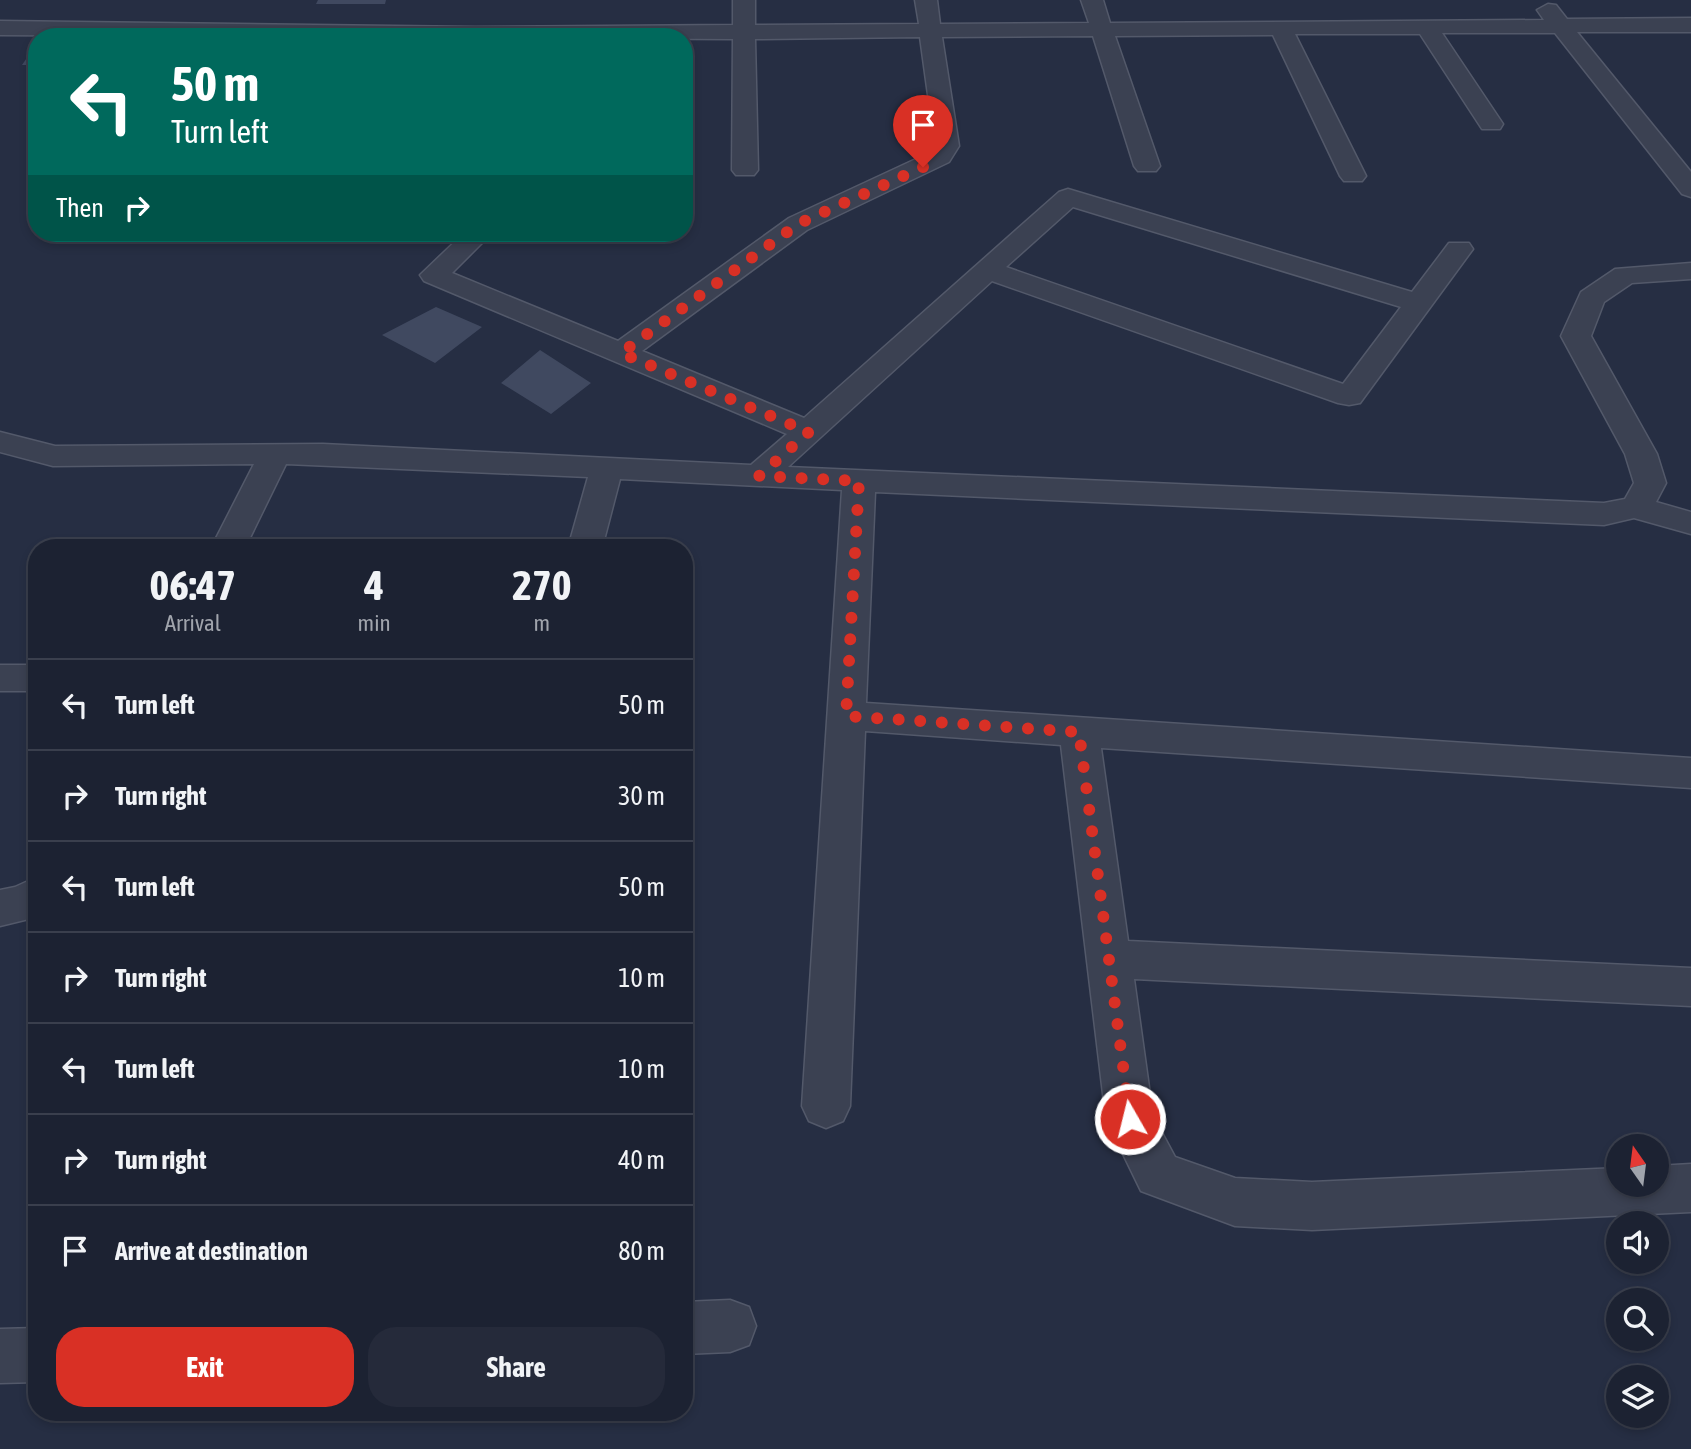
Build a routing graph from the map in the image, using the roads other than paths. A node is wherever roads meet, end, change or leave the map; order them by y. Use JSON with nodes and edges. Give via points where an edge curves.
{"nodes":[{"id":1,"x":744,"y":0,"type":"edge"},
{"id":2,"x":926,"y":0,"type":"edge"},
{"id":3,"x":1092,"y":0,"type":"edge"},
{"id":4,"x":1540,"y":0,"type":"edge"},
{"id":5,"x":230,"y":10,"type":"dead end"},
{"id":6,"x":416,"y":11,"type":"dead end"},
{"id":7,"x":582,"y":11,"type":"dead end"},
{"id":8,"x":1433,"y":20,"type":"junction"},
{"id":9,"x":1691,"y":25,"type":"edge"},
{"id":10,"x":1560,"y":26,"type":"junction"},
{"id":11,"x":1280,"y":27,"type":"junction"},
{"id":12,"x":0,"y":28,"type":"edge"},
{"id":13,"x":218,"y":28,"type":"edge"},
{"id":14,"x":408,"y":28,"type":"edge"},
{"id":15,"x":578,"y":28,"type":"edge"},
{"id":16,"x":28,"y":29,"type":"edge"},
{"id":17,"x":1101,"y":29,"type":"junction"},
{"id":18,"x":929,"y":30,"type":"junction"},
{"id":19,"x":743,"y":32,"type":"junction"},
{"id":20,"x":693,"y":33,"type":"edge"},
{"id":21,"x":1491,"y":124,"type":"dead end"},
{"id":22,"x":1147,"y":166,"type":"dead end"},
{"id":23,"x":745,"y":170,"type":"dead end"},
{"id":24,"x":1353,"y":176,"type":"dead end"},
{"id":25,"x":1691,"y":189,"type":"edge"},
{"id":26,"x":469,"y":242,"type":"edge"},
{"id":27,"x":1459,"y":249,"type":"dead end"},
{"id":28,"x":987,"y":270,"type":"junction"},
{"id":29,"x":1691,"y":271,"type":"edge"},
{"id":30,"x":1419,"y":303,"type":"junction"},
{"id":31,"x":621,"y":353,"type":"junction"},
{"id":32,"x":809,"y":432,"type":"junction"},
{"id":33,"x":0,"y":442,"type":"edge"},
{"id":34,"x":275,"y":454,"type":"junction"},
{"id":35,"x":607,"y":468,"type":"junction"},
{"id":36,"x":759,"y":476,"type":"junction"},
{"id":37,"x":859,"y":481,"type":"junction"},
{"id":38,"x":1637,"y":507,"type":"junction"},
{"id":39,"x":1691,"y":523,"type":"edge"},
{"id":40,"x":232,"y":539,"type":"edge"},
{"id":41,"x":588,"y":539,"type":"edge"},
{"id":42,"x":0,"y":678,"type":"edge"},
{"id":43,"x":28,"y":678,"type":"edge"},
{"id":44,"x":846,"y":716,"type":"junction"},
{"id":45,"x":1079,"y":732,"type":"junction"},
{"id":46,"x":1691,"y":773,"type":"edge"},
{"id":47,"x":28,"y":902,"type":"edge"},
{"id":48,"x":0,"y":908,"type":"edge"},
{"id":49,"x":1108,"y":959,"type":"junction"},
{"id":50,"x":1691,"y":988,"type":"edge"},
{"id":51,"x":826,"y":1106,"type":"dead end"},
{"id":52,"x":1691,"y":1188,"type":"edge"},
{"id":53,"x":28,"y":1355,"type":"edge"},
{"id":54,"x":0,"y":1356,"type":"edge"}],
"edges":[{"from":1,"to":19,"type":"street"},
{"from":2,"to":18,"type":"street"},
{"from":3,"to":17,"type":"street"},
{"from":4,"to":10,"type":"street"},
{"from":5,"to":13,"type":"street"},
{"from":6,"to":14,"type":"street"},
{"from":7,"to":15,"type":"street"},
{"from":8,"to":10,"type":"street"},
{"from":8,"to":11,"type":"street"},
{"from":8,"to":21,"type":"street"},
{"from":9,"to":10,"type":"street"},
{"from":10,"to":25,"type":"street"},
{"from":11,"to":17,"type":"street"},
{"from":11,"to":24,"type":"street"},
{"from":12,"to":16,"type":"street"},
{"from":17,"to":18,"type":"street"},
{"from":17,"to":22,"type":"street"},
{"from":18,"to":19,"type":"street"},
{"from":18,"to":31,"type":"street","via":[[947,146],[940,157],[798,224]]},
{"from":19,"to":20,"type":"street"},
{"from":19,"to":23,"type":"street"},
{"from":26,"to":31,"type":"street","via":[[434,275]]},
{"from":27,"to":30,"type":"street"},
{"from":28,"to":30,"type":"street","via":[[1068,197]]},
{"from":28,"to":30,"type":"street","via":[[1349,396]]},
{"from":28,"to":32,"type":"street"},
{"from":29,"to":38,"type":"street","via":[[1625,275],[1591,298],[1576,336],[1641,454],[1650,483]]},
{"from":31,"to":32,"type":"street"},
{"from":32,"to":36,"type":"street"},
{"from":33,"to":34,"type":"street","via":[[53,456]]},
{"from":34,"to":35,"type":"street"},
{"from":34,"to":40,"type":"street"},
{"from":35,"to":36,"type":"street"},
{"from":35,"to":41,"type":"street"},
{"from":36,"to":37,"type":"street"},
{"from":37,"to":38,"type":"street","via":[[1604,514]]},
{"from":37,"to":44,"type":"street"},
{"from":38,"to":39,"type":"street"},
{"from":42,"to":43,"type":"street"},
{"from":44,"to":45,"type":"street"},
{"from":44,"to":51,"type":"street"},
{"from":45,"to":46,"type":"street"},
{"from":45,"to":49,"type":"street"},
{"from":47,"to":48,"type":"street"},
{"from":49,"to":50,"type":"street"},
{"from":49,"to":52,"type":"street","via":[[1130,1119],[1158,1174],[1235,1202],[1312,1206]]},
{"from":53,"to":54,"type":"street"}]}
